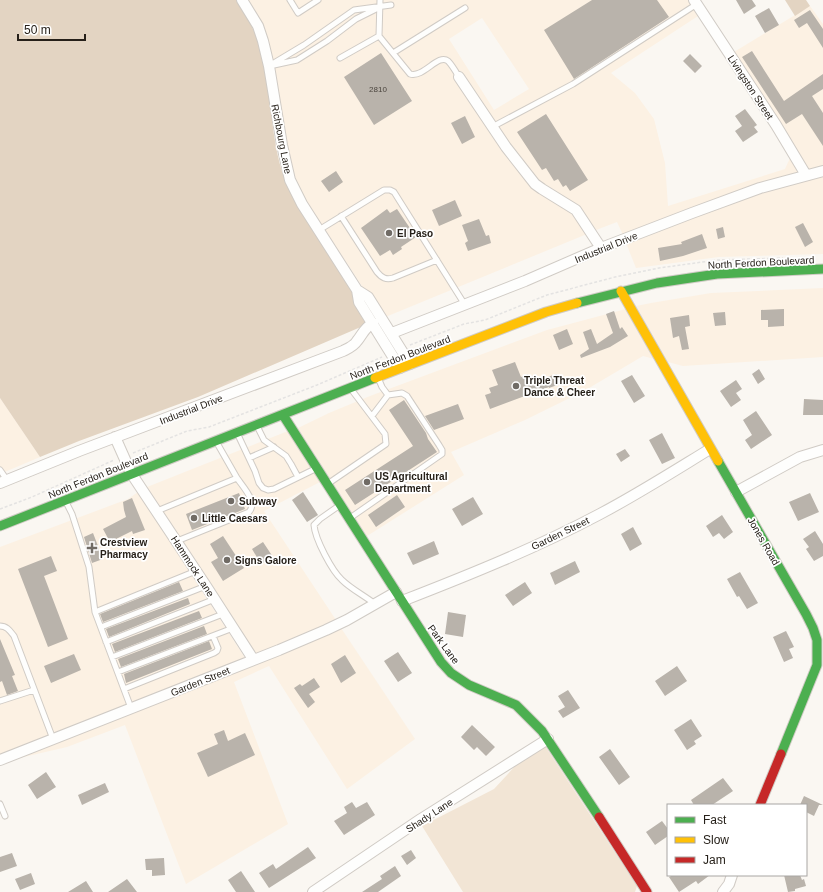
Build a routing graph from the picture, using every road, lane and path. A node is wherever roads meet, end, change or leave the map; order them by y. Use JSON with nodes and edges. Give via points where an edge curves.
{"nodes":[{"id":1,"x":242,"y":0,"type":"edge"},
{"id":2,"x":290,"y":0,"type":"edge"},
{"id":3,"x":318,"y":0,"type":"edge"},
{"id":4,"x":380,"y":0,"type":"edge"},
{"id":5,"x":696,"y":2,"type":"edge"},
{"id":6,"x":391,"y":5,"type":"dead end"},
{"id":7,"x":380,"y":6,"type":"junction"},
{"id":8,"x":465,"y":8,"type":"dead end"},
{"id":9,"x":379,"y":36,"type":"junction"},
{"id":10,"x":393,"y":53,"type":"junction"},
{"id":11,"x":340,"y":58,"type":"dead end"},
{"id":12,"x":269,"y":66,"type":"junction"},
{"id":13,"x":460,"y":77,"type":"joint"},
{"id":14,"x":492,"y":127,"type":"junction"},
{"id":15,"x":823,"y":171,"type":"edge"},
{"id":16,"x":806,"y":175,"type":"junction"},
{"id":17,"x":342,"y":216,"type":"junction"},
{"id":18,"x":319,"y":230,"type":"junction"},
{"id":19,"x":601,"y":248,"type":"junction"},
{"id":20,"x":437,"y":260,"type":"junction"},
{"id":21,"x":823,"y":269,"type":"edge"},
{"id":22,"x":583,"y":286,"type":"dead end"},
{"id":23,"x":357,"y":290,"type":"junction"},
{"id":24,"x":621,"y":291,"type":"junction"},
{"id":25,"x":466,"y":305,"type":"junction"},
{"id":26,"x":372,"y":323,"type":"junction"},
{"id":27,"x":392,"y":333,"type":"junction"},
{"id":28,"x":401,"y":349,"type":"junction"},
{"id":29,"x":391,"y":353,"type":"junction"},
{"id":30,"x":410,"y":364,"type":"junction"},
{"id":31,"x":400,"y":368,"type":"junction"},
{"id":32,"x":378,"y":377,"type":"junction"},
{"id":33,"x":350,"y":388,"type":"junction"},
{"id":34,"x":388,"y":395,"type":"junction"},
{"id":35,"x":283,"y":415,"type":"junction"},
{"id":36,"x":372,"y":416,"type":"junction"},
{"id":37,"x":257,"y":425,"type":"junction"},
{"id":38,"x":238,"y":433,"type":"junction"},
{"id":39,"x":115,"y":437,"type":"junction"},
{"id":40,"x":216,"y":441,"type":"junction"},
{"id":41,"x":274,"y":448,"type":"junction"},
{"id":42,"x":710,"y":449,"type":"junction"},
{"id":43,"x":823,"y":450,"type":"edge"},
{"id":44,"x":124,"y":456,"type":"junction"},
{"id":45,"x":249,"y":458,"type":"junction"},
{"id":46,"x":318,"y":468,"type":"junction"},
{"id":47,"x":0,"y":470,"type":"edge"},
{"id":48,"x":131,"y":473,"type":"junction"},
{"id":49,"x":298,"y":477,"type":"junction"},
{"id":50,"x":237,"y":478,"type":"junction"},
{"id":51,"x":4,"y":482,"type":"edge"},
{"id":52,"x":328,"y":484,"type":"junction"},
{"id":53,"x":736,"y":492,"type":"junction"},
{"id":54,"x":65,"y":500,"type":"junction"},
{"id":55,"x":341,"y":505,"type":"junction"},
{"id":56,"x":0,"y":509,"type":"edge"},
{"id":57,"x":157,"y":511,"type":"junction"},
{"id":58,"x":349,"y":519,"type":"junction"},
{"id":59,"x":0,"y":526,"type":"edge"},
{"id":60,"x":177,"y":541,"type":"junction"},
{"id":61,"x":196,"y":571,"type":"junction"},
{"id":62,"x":206,"y":586,"type":"junction"},
{"id":63,"x":396,"y":592,"type":"junction"},
{"id":64,"x":215,"y":600,"type":"junction"},
{"id":65,"x":402,"y":601,"type":"junction"},
{"id":66,"x":375,"y":604,"type":"junction"},
{"id":67,"x":95,"y":612,"type":"junction"},
{"id":68,"x":224,"y":614,"type":"junction"},
{"id":69,"x":0,"y":626,"type":"edge"},
{"id":70,"x":101,"y":627,"type":"junction"},
{"id":71,"x":232,"y":628,"type":"junction"},
{"id":72,"x":213,"y":636,"type":"junction"},
{"id":73,"x":106,"y":642,"type":"junction"},
{"id":74,"x":112,"y":657,"type":"junction"},
{"id":75,"x":253,"y":659,"type":"junction"},
{"id":76,"x":118,"y":672,"type":"junction"},
{"id":77,"x":124,"y":689,"type":"junction"},
{"id":78,"x":34,"y":690,"type":"junction"},
{"id":79,"x":0,"y":701,"type":"edge"},
{"id":80,"x":131,"y":708,"type":"junction"},
{"id":81,"x":53,"y":739,"type":"junction"},
{"id":82,"x":548,"y":739,"type":"junction"},
{"id":83,"x":0,"y":760,"type":"edge"},
{"id":84,"x":0,"y":804,"type":"edge"},
{"id":85,"x":760,"y":804,"type":"edge"},
{"id":86,"x":5,"y":816,"type":"dead end"},
{"id":87,"x":313,"y":892,"type":"edge"},
{"id":88,"x":647,"y":892,"type":"edge"}],
"edges":[{"from":1,"to":12,"type":"street","name":"Richbourg Lane","via":[[258,26]]},
{"from":2,"to":3,"type":"lane","via":[[298,13]]},
{"from":4,"to":7,"type":"lane"},
{"from":5,"to":14,"type":"lane","via":[[572,84]]},
{"from":5,"to":16,"type":"street","name":"Livingston Street"},
{"from":6,"to":7,"type":"lane"},
{"from":7,"to":9,"type":"lane"},
{"from":7,"to":12,"type":"lane","via":[[356,19],[297,60]]},
{"from":7,"to":12,"type":"lane","via":[[354,10]]},
{"from":8,"to":10,"type":"lane"},
{"from":9,"to":10,"type":"lane"},
{"from":9,"to":11,"type":"lane"},
{"from":10,"to":13,"type":"lane","via":[[410,74],[420,74],[443,59]]},
{"from":12,"to":18,"type":"street","name":"Richbourg Lane","via":[[287,172],[302,204]]},
{"from":13,"to":14,"type":"street"},
{"from":14,"to":19,"type":"street","via":[[535,184],[576,210]]},
{"from":15,"to":16,"type":"street","name":"Industrial Drive"},
{"from":16,"to":19,"type":"street","name":"Industrial Drive","via":[[760,188]]},
{"from":17,"to":18,"type":"lane"},
{"from":17,"to":20,"type":"lane","via":[[377,272],[384,278],[393,278]]},
{"from":17,"to":20,"type":"lane","via":[[384,190],[390,190],[394,192]]},
{"from":18,"to":23,"type":"street","name":"Richbourg Lane"},
{"from":19,"to":25,"type":"street","name":"Industrial Drive"},
{"from":20,"to":25,"type":"lane"},
{"from":21,"to":24,"type":"street","name":"North Ferdon Boulevard","via":[[717,274]]},
{"from":22,"to":28,"type":"path","via":[[547,295]]},
{"from":23,"to":26,"type":"street","name":"Richbourg Lane","via":[[359,302]]},
{"from":23,"to":27,"type":"street","name":"Richbourg Lane","via":[[368,297]]},
{"from":24,"to":30,"type":"street","name":"North Ferdon Boulevard","via":[[546,312]]},
{"from":24,"to":42,"type":"street","name":"Jones Road"},
{"from":25,"to":27,"type":"street","name":"Industrial Drive"},
{"from":26,"to":29,"type":"street","name":"Richbourg Lane"},
{"from":26,"to":39,"type":"street","name":"Industrial Drive","via":[[363,330],[358,341],[343,351]]},
{"from":27,"to":28,"type":"street","name":"Richbourg Lane"},
{"from":28,"to":30,"type":"street","name":"Richbourg Lane"},
{"from":29,"to":31,"type":"street","name":"Richbourg Lane"},
{"from":29,"to":44,"type":"path","via":[[209,427],[187,431]]},
{"from":30,"to":31,"type":"street","name":"North Ferdon Boulevard"},
{"from":31,"to":32,"type":"street","name":"North Ferdon Boulevard"},
{"from":32,"to":33,"type":"street","name":"North Ferdon Boulevard"},
{"from":32,"to":34,"type":"lane"},
{"from":33,"to":35,"type":"street","name":"North Ferdon Boulevard"},
{"from":33,"to":36,"type":"lane"},
{"from":34,"to":36,"type":"lane"},
{"from":34,"to":58,"type":"lane","via":[[402,393],[406,396],[439,445],[442,454]]},
{"from":35,"to":37,"type":"street","name":"North Ferdon Boulevard"},
{"from":35,"to":46,"type":"street","name":"Park Lane"},
{"from":36,"to":52,"type":"lane","via":[[386,434],[386,444]]},
{"from":37,"to":38,"type":"street","name":"North Ferdon Boulevard"},
{"from":37,"to":41,"type":"lane","via":[[264,440]]},
{"from":38,"to":40,"type":"street","name":"North Ferdon Boulevard"},
{"from":38,"to":45,"type":"lane"},
{"from":39,"to":44,"type":"street","name":"Hammock Lane"},
{"from":39,"to":51,"type":"street","name":"Industrial Drive"},
{"from":40,"to":48,"type":"street","name":"North Ferdon Boulevard"},
{"from":40,"to":50,"type":"lane"},
{"from":41,"to":45,"type":"lane"},
{"from":41,"to":49,"type":"lane","via":[[286,456]]},
{"from":42,"to":53,"type":"street","name":"Jones Road"},
{"from":42,"to":65,"type":"street","name":"Garden Street","via":[[619,503],[558,535]]},
{"from":43,"to":53,"type":"street","via":[[800,457]]},
{"from":44,"to":48,"type":"street","name":"Hammock Lane"},
{"from":44,"to":56,"type":"path"},
{"from":45,"to":49,"type":"lane","via":[[259,483],[268,490]]},
{"from":46,"to":49,"type":"lane"},
{"from":46,"to":52,"type":"street","name":"Park Lane"},
{"from":47,"to":51,"type":"lane"},
{"from":48,"to":54,"type":"street","name":"North Ferdon Boulevard"},
{"from":48,"to":57,"type":"street","name":"Hammock Lane"},
{"from":50,"to":57,"type":"lane"},
{"from":50,"to":60,"type":"lane","via":[[251,500],[249,512]]},
{"from":52,"to":55,"type":"street","name":"Park Lane"},
{"from":53,"to":85,"type":"street","name":"Jones Road","via":[[813,627],[818,648],[817,665],[813,676]]},
{"from":54,"to":59,"type":"street","name":"North Ferdon Boulevard"},
{"from":54,"to":67,"type":"lane","via":[[89,567]]},
{"from":55,"to":58,"type":"street","name":"Park Lane"},
{"from":55,"to":66,"type":"lane","via":[[320,519],[314,525],[314,531],[338,576]]},
{"from":57,"to":60,"type":"street","name":"Hammock Lane"},
{"from":58,"to":63,"type":"street","name":"Park Lane"},
{"from":60,"to":61,"type":"street","name":"Hammock Lane"},
{"from":61,"to":62,"type":"street","name":"Hammock Lane"},
{"from":61,"to":67,"type":"lane"},
{"from":62,"to":64,"type":"street","name":"Hammock Lane"},
{"from":62,"to":70,"type":"lane"},
{"from":63,"to":65,"type":"street","name":"Park Lane"},
{"from":63,"to":66,"type":"street","name":"Garden Street"},
{"from":64,"to":68,"type":"street","name":"Hammock Lane"},
{"from":64,"to":73,"type":"lane"},
{"from":65,"to":82,"type":"street","name":"Park Lane","via":[[441,662],[451,673],[469,685],[516,705]]},
{"from":66,"to":75,"type":"street","name":"Garden Street","via":[[326,630]]},
{"from":67,"to":70,"type":"lane"},
{"from":68,"to":71,"type":"street","name":"Hammock Lane"},
{"from":68,"to":74,"type":"lane"},
{"from":69,"to":78,"type":"lane","via":[[4,626],[14,636]]},
{"from":70,"to":73,"type":"lane"},
{"from":71,"to":72,"type":"lane"},
{"from":71,"to":75,"type":"street","name":"Hammock Lane"},
{"from":72,"to":76,"type":"lane"},
{"from":72,"to":77,"type":"lane","via":[[218,648],[214,653]]},
{"from":73,"to":74,"type":"lane"},
{"from":74,"to":76,"type":"lane"},
{"from":75,"to":80,"type":"street","name":"Garden Street"},
{"from":76,"to":77,"type":"lane"},
{"from":77,"to":80,"type":"lane"},
{"from":78,"to":79,"type":"lane"},
{"from":78,"to":81,"type":"lane"},
{"from":80,"to":81,"type":"street","name":"Garden Street"},
{"from":81,"to":83,"type":"street","name":"Garden Street"},
{"from":82,"to":87,"type":"street","name":"Shady Lane","via":[[421,819]]},
{"from":82,"to":88,"type":"street","name":"Park Lane"},
{"from":84,"to":86,"type":"lane"}]}
